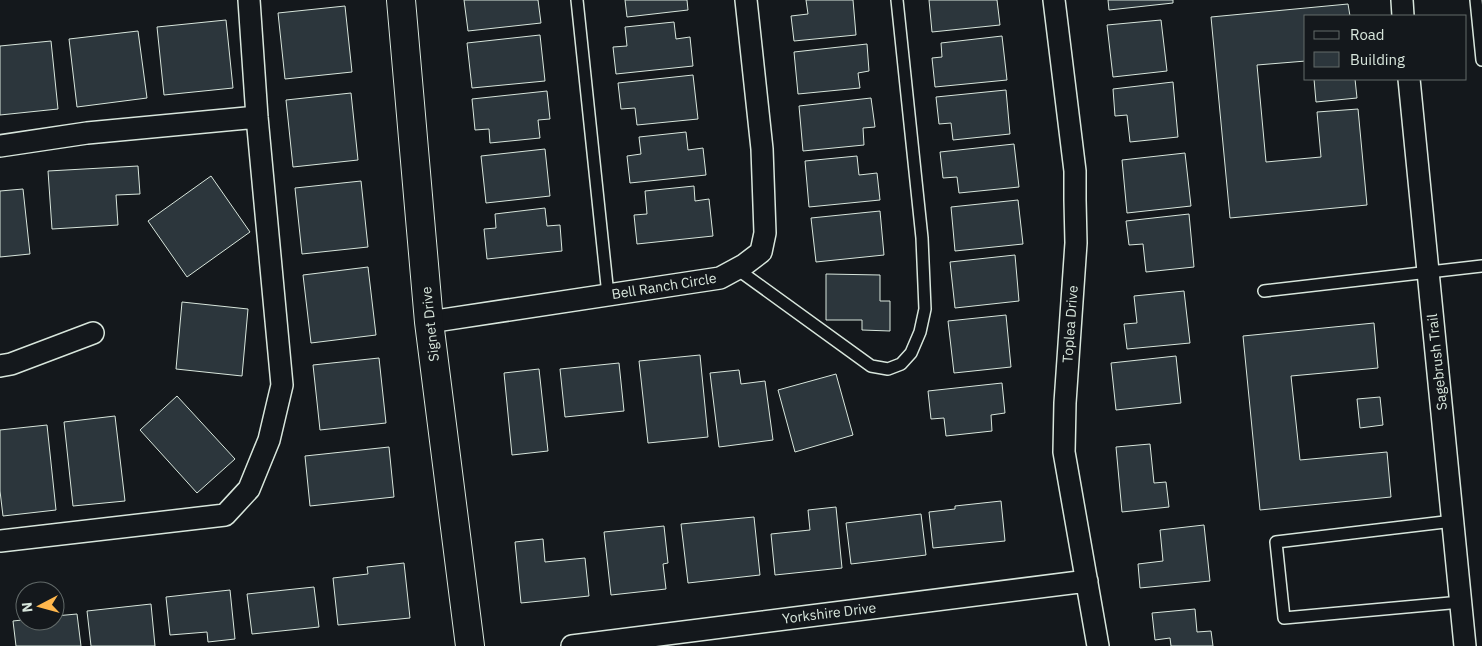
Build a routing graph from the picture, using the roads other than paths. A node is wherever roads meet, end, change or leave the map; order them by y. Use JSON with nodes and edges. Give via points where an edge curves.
{"nodes":[{"id":1,"x":249,"y":0,"type":"edge"},
{"id":2,"x":401,"y":0,"type":"edge"},
{"id":3,"x":577,"y":0,"type":"edge"},
{"id":4,"x":746,"y":0,"type":"edge"},
{"id":5,"x":898,"y":0,"type":"edge"},
{"id":6,"x":1054,"y":0,"type":"edge"},
{"id":7,"x":1402,"y":0,"type":"edge"},
{"id":8,"x":1476,"y":0,"type":"edge"},
{"id":9,"x":1403,"y":15,"type":"edge"},
{"id":10,"x":1482,"y":60,"type":"edge"},
{"id":11,"x":1409,"y":80,"type":"edge"},
{"id":12,"x":257,"y":118,"type":"junction"},
{"id":13,"x":0,"y":146,"type":"edge"},
{"id":14,"x":1482,"y":266,"type":"edge"},
{"id":15,"x":737,"y":269,"type":"junction"},
{"id":16,"x":1429,"y":273,"type":"junction"},
{"id":17,"x":1264,"y":291,"type":"dead end"},
{"id":18,"x":608,"y":295,"type":"junction"},
{"id":19,"x":429,"y":322,"type":"junction"},
{"id":20,"x":93,"y":333,"type":"dead end"},
{"id":21,"x":0,"y":366,"type":"edge"},
{"id":22,"x":1453,"y":521,"type":"junction"},
{"id":23,"x":0,"y":541,"type":"edge"},
{"id":24,"x":1087,"y":580,"type":"junction"},
{"id":25,"x":1461,"y":602,"type":"junction"},
{"id":26,"x":470,"y":646,"type":"edge"},
{"id":27,"x":572,"y":646,"type":"edge"},
{"id":28,"x":1098,"y":646,"type":"edge"},
{"id":29,"x":1465,"y":646,"type":"edge"}],
"edges":[{"from":1,"to":12,"type":"street"},
{"from":2,"to":19,"type":"street","name":"Signet Drive"},
{"from":3,"to":18,"type":"lane"},
{"from":4,"to":15,"type":"street","name":"Bell Ranch Circle","via":[[762,149],[765,233],[761,252]]},
{"from":5,"to":15,"type":"lane","via":[[923,256],[925,309],[911,353],[901,364],[888,368],[871,366]]},
{"from":6,"to":24,"type":"street","name":"Toplea Drive","via":[[1074,171],[1076,243],[1064,452]]},
{"from":7,"to":9,"type":"street"},
{"from":8,"to":10,"type":"lane"},
{"from":11,"to":16,"type":"street","name":"Sagebrush Trail"},
{"from":12,"to":13,"type":"street","via":[[87,133]]},
{"from":12,"to":23,"type":"street","via":[[282,385],[268,440],[249,489],[224,515]]},
{"from":14,"to":16,"type":"lane"},
{"from":15,"to":18,"type":"street","name":"Bell Ranch Circle","via":[[720,278]]},
{"from":16,"to":17,"type":"lane"},
{"from":16,"to":22,"type":"street","name":"Sagebrush Trail"},
{"from":18,"to":19,"type":"street","name":"Bell Ranch Circle"},
{"from":19,"to":26,"type":"street","name":"Signet Drive"},
{"from":20,"to":21,"type":"street"},
{"from":22,"to":25,"type":"street","name":"Sagebrush Trail"},
{"from":22,"to":25,"type":"lane","via":[[1276,542],[1284,618]]},
{"from":24,"to":27,"type":"street","name":"Yorkshire Drive"},
{"from":24,"to":28,"type":"street","name":"Toplea Drive"},
{"from":25,"to":29,"type":"street","name":"Sagebrush Trail"}]}
